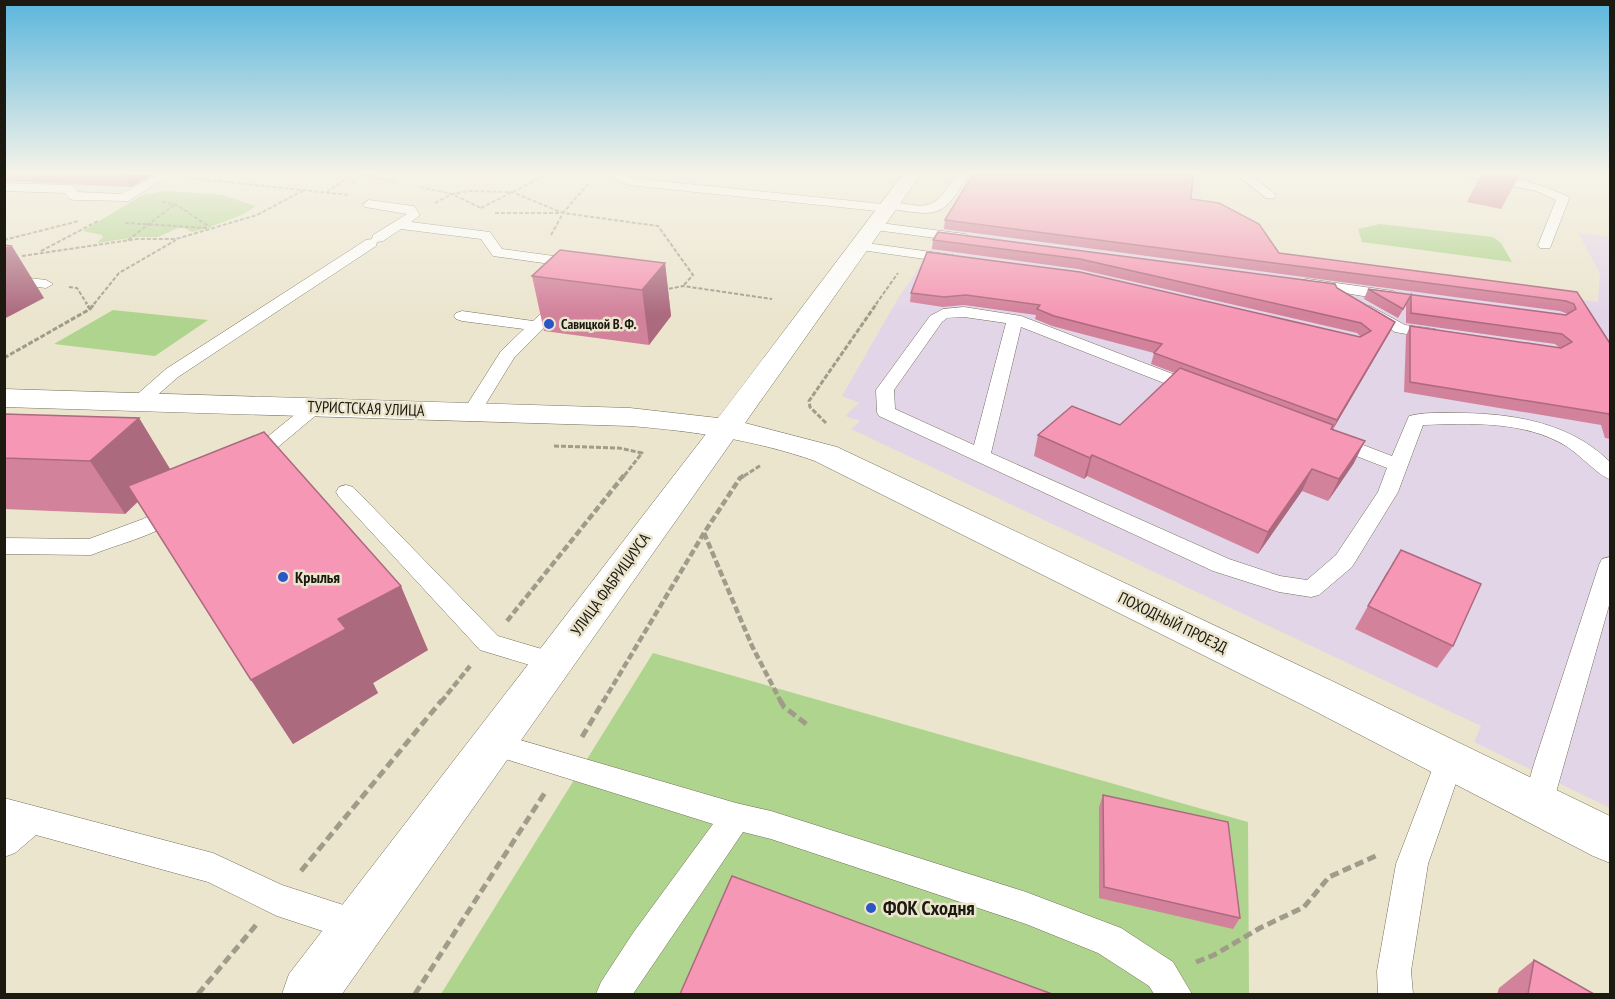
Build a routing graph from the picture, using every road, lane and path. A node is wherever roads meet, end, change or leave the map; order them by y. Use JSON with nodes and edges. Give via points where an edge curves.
{"nodes":[{"id":1,"x":92,"y":221,"type":"edge"},
{"id":2,"x":98,"y":221,"type":"edge"},
{"id":3,"x":105,"y":221,"type":"edge"},
{"id":4,"x":154,"y":221,"type":"edge"},
{"id":5,"x":200,"y":221,"type":"edge"},
{"id":6,"x":237,"y":221,"type":"edge"},
{"id":7,"x":405,"y":221,"type":"edge"},
{"id":8,"x":456,"y":221,"type":"edge"},
{"id":9,"x":619,"y":221,"type":"edge"},
{"id":10,"x":877,"y":221,"type":"junction"},
{"id":11,"x":1555,"y":221,"type":"edge"},
{"id":12,"x":148,"y":225,"type":"junction"},
{"id":13,"x":399,"y":225,"type":"junction"},
{"id":14,"x":211,"y":228,"type":"junction"},
{"id":15,"x":438,"y":230,"type":"junction"},
{"id":16,"x":176,"y":239,"type":"junction"},
{"id":17,"x":4,"y":240,"type":"edge"},
{"id":18,"x":128,"y":240,"type":"junction"},
{"id":19,"x":1545,"y":245,"type":"dead end"},
{"id":20,"x":38,"y":253,"type":"junction"},
{"id":21,"x":20,"y":256,"type":"dead end"},
{"id":22,"x":4,"y":279,"type":"edge"},
{"id":23,"x":1296,"y":282,"type":"edge"},
{"id":24,"x":579,"y":283,"type":"edge"},
{"id":25,"x":46,"y":284,"type":"joint"},
{"id":26,"x":683,"y":286,"type":"junction"},
{"id":27,"x":1328,"y":287,"type":"junction"},
{"id":28,"x":653,"y":291,"type":"edge"},
{"id":29,"x":772,"y":299,"type":"dead end"},
{"id":30,"x":1413,"y":299,"type":"edge"},
{"id":31,"x":561,"y":301,"type":"edge"},
{"id":32,"x":90,"y":309,"type":"junction"},
{"id":33,"x":462,"y":316,"type":"dead end"},
{"id":34,"x":1015,"y":319,"type":"junction"},
{"id":35,"x":536,"y":326,"type":"junction"},
{"id":36,"x":1449,"y":336,"type":"edge"},
{"id":37,"x":4,"y":358,"type":"edge"},
{"id":38,"x":1214,"y":396,"type":"edge"},
{"id":39,"x":4,"y":398,"type":"edge"},
{"id":40,"x":139,"y":402,"type":"junction"},
{"id":41,"x":315,"y":407,"type":"junction"},
{"id":42,"x":472,"y":411,"type":"junction"},
{"id":43,"x":727,"y":427,"type":"junction"},
{"id":44,"x":1323,"y":437,"type":"edge"},
{"id":45,"x":549,"y":446,"type":"dead end"},
{"id":46,"x":981,"y":455,"type":"junction"},
{"id":47,"x":769,"y":462,"type":"dead end"},
{"id":48,"x":1398,"y":465,"type":"junction"},
{"id":49,"x":233,"y":473,"type":"edge"},
{"id":50,"x":1611,"y":473,"type":"edge"},
{"id":51,"x":346,"y":492,"type":"dead end"},
{"id":52,"x":194,"y":499,"type":"edge"},
{"id":53,"x":704,"y":533,"type":"junction"},
{"id":54,"x":4,"y":546,"type":"edge"},
{"id":55,"x":1611,"y":565,"type":"edge"},
{"id":56,"x":489,"y":643,"type":"junction"},
{"id":57,"x":553,"y":662,"type":"junction"},
{"id":58,"x":809,"y":726,"type":"dead end"},
{"id":59,"x":493,"y":744,"type":"junction"},
{"id":60,"x":1451,"y":757,"type":"junction"},
{"id":61,"x":563,"y":764,"type":"junction"},
{"id":62,"x":1538,"y":803,"type":"junction"},
{"id":63,"x":18,"y":815,"type":"edge"},
{"id":64,"x":736,"y":817,"type":"junction"},
{"id":65,"x":1611,"y":840,"type":"edge"},
{"id":66,"x":4,"y":843,"type":"edge"},
{"id":67,"x":1416,"y":852,"type":"junction"},
{"id":68,"x":277,"y":900,"type":"junction"},
{"id":69,"x":359,"y":926,"type":"junction"},
{"id":70,"x":1168,"y":985,"type":"edge"},
{"id":71,"x":198,"y":994,"type":"edge"},
{"id":72,"x":309,"y":994,"type":"edge"},
{"id":73,"x":415,"y":994,"type":"edge"},
{"id":74,"x":613,"y":994,"type":"edge"},
{"id":75,"x":1395,"y":994,"type":"edge"}],
"edges":[{"from":1,"to":17,"type":"path","via":[[67,223]]},
{"from":2,"to":20,"type":"path"},
{"from":3,"to":12,"type":"path"},
{"from":4,"to":12,"type":"path"},
{"from":5,"to":14,"type":"path"},
{"from":6,"to":14,"type":"path"},
{"from":7,"to":13,"type":"lane"},
{"from":8,"to":15,"type":"path"},
{"from":9,"to":26,"type":"path","via":[[658,226],[693,275]]},
{"from":10,"to":10,"type":"lane","via":[[960,260],[969,239]]},
{"from":10,"to":43,"type":"main road","name":"УЛИЦА ФАБРИЦИУСА"},
{"from":11,"to":19,"type":"lane"},
{"from":12,"to":14,"type":"path"},
{"from":12,"to":18,"type":"path"},
{"from":13,"to":15,"type":"lane"},
{"from":13,"to":40,"type":"lane","via":[[172,373]]},
{"from":14,"to":16,"type":"path"},
{"from":15,"to":24,"type":"lane","via":[[485,235],[498,253],[569,262],[584,279]]},
{"from":16,"to":18,"type":"path"},
{"from":16,"to":32,"type":"path","via":[[120,273]]},
{"from":18,"to":20,"type":"path"},
{"from":20,"to":21,"type":"path"},
{"from":22,"to":25,"type":"lane"},
{"from":23,"to":27,"type":"lane"},
{"from":25,"to":32,"type":"path","via":[[77,288]]},
{"from":26,"to":28,"type":"path"},
{"from":26,"to":29,"type":"path"},
{"from":27,"to":30,"type":"lane"},
{"from":27,"to":36,"type":"lane","via":[[1401,329]]},
{"from":31,"to":35,"type":"lane"},
{"from":32,"to":37,"type":"path"},
{"from":33,"to":35,"type":"lane"},
{"from":34,"to":38,"type":"lane"},
{"from":34,"to":46,"type":"lane"},
{"from":34,"to":46,"type":"lane","via":[[964,312],[943,314],[885,390],[886,412]]},
{"from":35,"to":42,"type":"lane","via":[[507,355]]},
{"from":39,"to":40,"type":"main road","name":"ТУРИСТСКАЯ УЛИЦА"},
{"from":40,"to":41,"type":"main road","name":"ТУРИСТСКАЯ УЛИЦА"},
{"from":41,"to":42,"type":"main road","name":"ТУРИСТСКАЯ УЛИЦА"},
{"from":41,"to":49,"type":"lane"},
{"from":42,"to":43,"type":"main road","name":"ТУРИСТСКАЯ УЛИЦА","via":[[630,417]]},
{"from":43,"to":57,"type":"main road","name":"УЛИЦА ФАБРИЦИУСА"},
{"from":43,"to":60,"type":"main road","name":"ПОХОДНЫЙ ПРОЕЗД","via":[[826,454]]},
{"from":44,"to":48,"type":"lane"},
{"from":45,"to":56,"type":"path","via":[[619,448],[642,453]]},
{"from":46,"to":48,"type":"lane","via":[[1221,566],[1279,584],[1311,589],[1344,561],[1388,492]]},
{"from":47,"to":53,"type":"path","via":[[740,477]]},
{"from":48,"to":50,"type":"lane","via":[[1416,420],[1452,417],[1527,425],[1568,439],[1598,458]]},
{"from":51,"to":56,"type":"lane"},
{"from":52,"to":54,"type":"lane","via":[[151,524],[91,547]]},
{"from":53,"to":58,"type":"path","via":[[752,646],[784,707]]},
{"from":53,"to":61,"type":"path"},
{"from":55,"to":62,"type":"lane"},
{"from":56,"to":57,"type":"lane"},
{"from":56,"to":68,"type":"path"},
{"from":57,"to":59,"type":"main road","name":"УЛИЦА ФАБРИЦИУСА"},
{"from":59,"to":61,"type":"lane"},
{"from":59,"to":69,"type":"main road","name":"УЛИЦА ФАБРИЦИУСА"},
{"from":60,"to":62,"type":"main road","name":"ПОХОДНЫЙ ПРОЕЗД"},
{"from":60,"to":67,"type":"lane"},
{"from":61,"to":64,"type":"lane"},
{"from":61,"to":73,"type":"path"},
{"from":62,"to":65,"type":"main road","name":"ПОХОДНЫЙ ПРОЕЗД"},
{"from":63,"to":66,"type":"lane"},
{"from":63,"to":68,"type":"lane","via":[[213,868]]},
{"from":64,"to":70,"type":"lane","via":[[782,828],[1026,908],[1109,940]]},
{"from":64,"to":74,"type":"lane"},
{"from":67,"to":70,"type":"path","via":[[1389,852],[1367,858],[1329,877],[1304,907],[1260,928]]},
{"from":67,"to":75,"type":"lane","via":[[1394,971]]},
{"from":68,"to":69,"type":"lane"},
{"from":68,"to":71,"type":"path"},
{"from":69,"to":72,"type":"main road","name":"УЛИЦА ФАБРИЦИУСА"}]}
